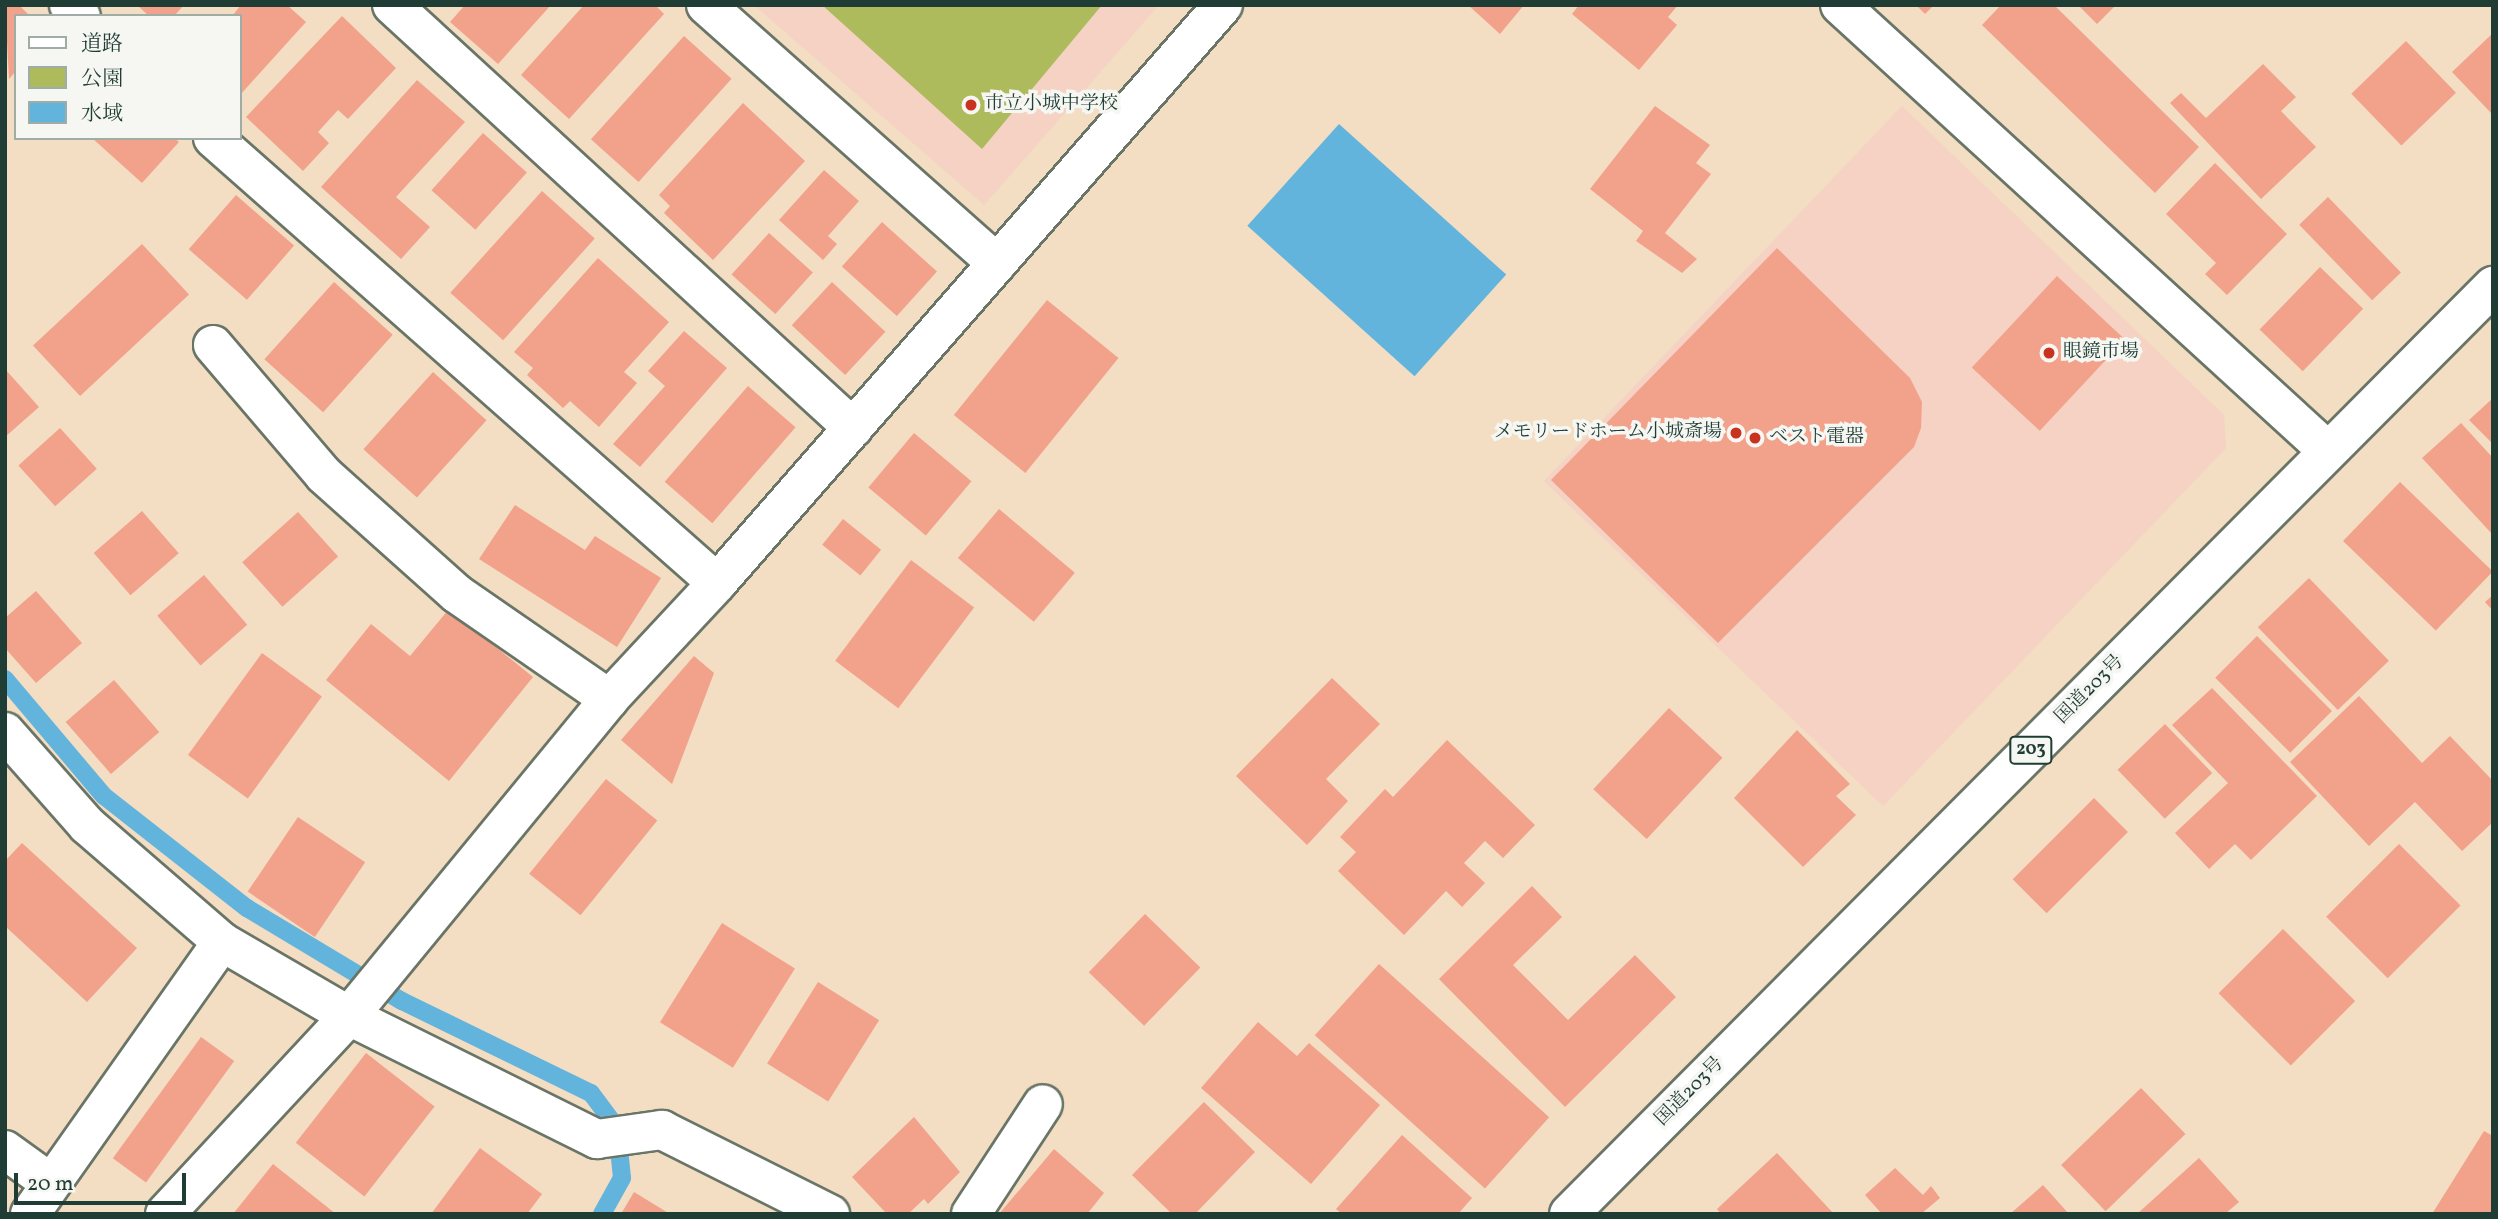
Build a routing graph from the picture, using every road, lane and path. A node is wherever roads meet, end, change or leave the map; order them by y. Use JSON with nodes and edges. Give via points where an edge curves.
{"nodes":[{"id":1,"x":392,"y":5,"type":"edge"},
{"id":2,"x":706,"y":5,"type":"edge"},
{"id":3,"x":1223,"y":5,"type":"edge"},
{"id":4,"x":1840,"y":5,"type":"edge"},
{"id":5,"x":215,"y":140,"type":"edge"},
{"id":6,"x":997,"y":263,"type":"junction"},
{"id":7,"x":2493,"y":286,"type":"edge"},
{"id":8,"x":213,"y":345,"type":"dead end"},
{"id":9,"x":853,"y":428,"type":"junction"},
{"id":10,"x":2328,"y":451,"type":"junction"},
{"id":11,"x":717,"y":583,"type":"junction"},
{"id":12,"x":609,"y":699,"type":"junction"},
{"id":13,"x":5,"y":732,"type":"edge"},
{"id":14,"x":222,"y":942,"type":"junction"},
{"id":15,"x":349,"y":1016,"type":"junction"},
{"id":16,"x":1043,"y":1104,"type":"dead end"},
{"id":17,"x":5,"y":1150,"type":"edge"},
{"id":18,"x":39,"y":1198,"type":"edge"},
{"id":19,"x":165,"y":1214,"type":"edge"},
{"id":20,"x":831,"y":1214,"type":"edge"},
{"id":21,"x":971,"y":1214,"type":"edge"},
{"id":22,"x":1569,"y":1214,"type":"edge"}],
"edges":[{"from":1,"to":9,"type":"main road"},
{"from":2,"to":6,"type":"main road"},
{"from":3,"to":6,"type":"main road"},
{"from":4,"to":10,"type":"main road"},
{"from":5,"to":11,"type":"main road"},
{"from":6,"to":9,"type":"main road"},
{"from":7,"to":10,"type":"main road","name":"国道203号","number":"203"},
{"from":8,"to":12,"type":"main road","via":[[324,475],[447,584]]},
{"from":9,"to":11,"type":"main road"},
{"from":10,"to":22,"type":"main road","name":"国道203号","number":"203"},
{"from":11,"to":12,"type":"main road"},
{"from":12,"to":15,"type":"main road"},
{"from":13,"to":14,"type":"main road","via":[[88,825]]},
{"from":14,"to":15,"type":"main road"},
{"from":14,"to":18,"type":"main road"},
{"from":15,"to":19,"type":"main road"},
{"from":15,"to":20,"type":"main road","via":[[597,1139],[662,1130]]},
{"from":16,"to":21,"type":"main road"},
{"from":17,"to":18,"type":"main road"}]}
